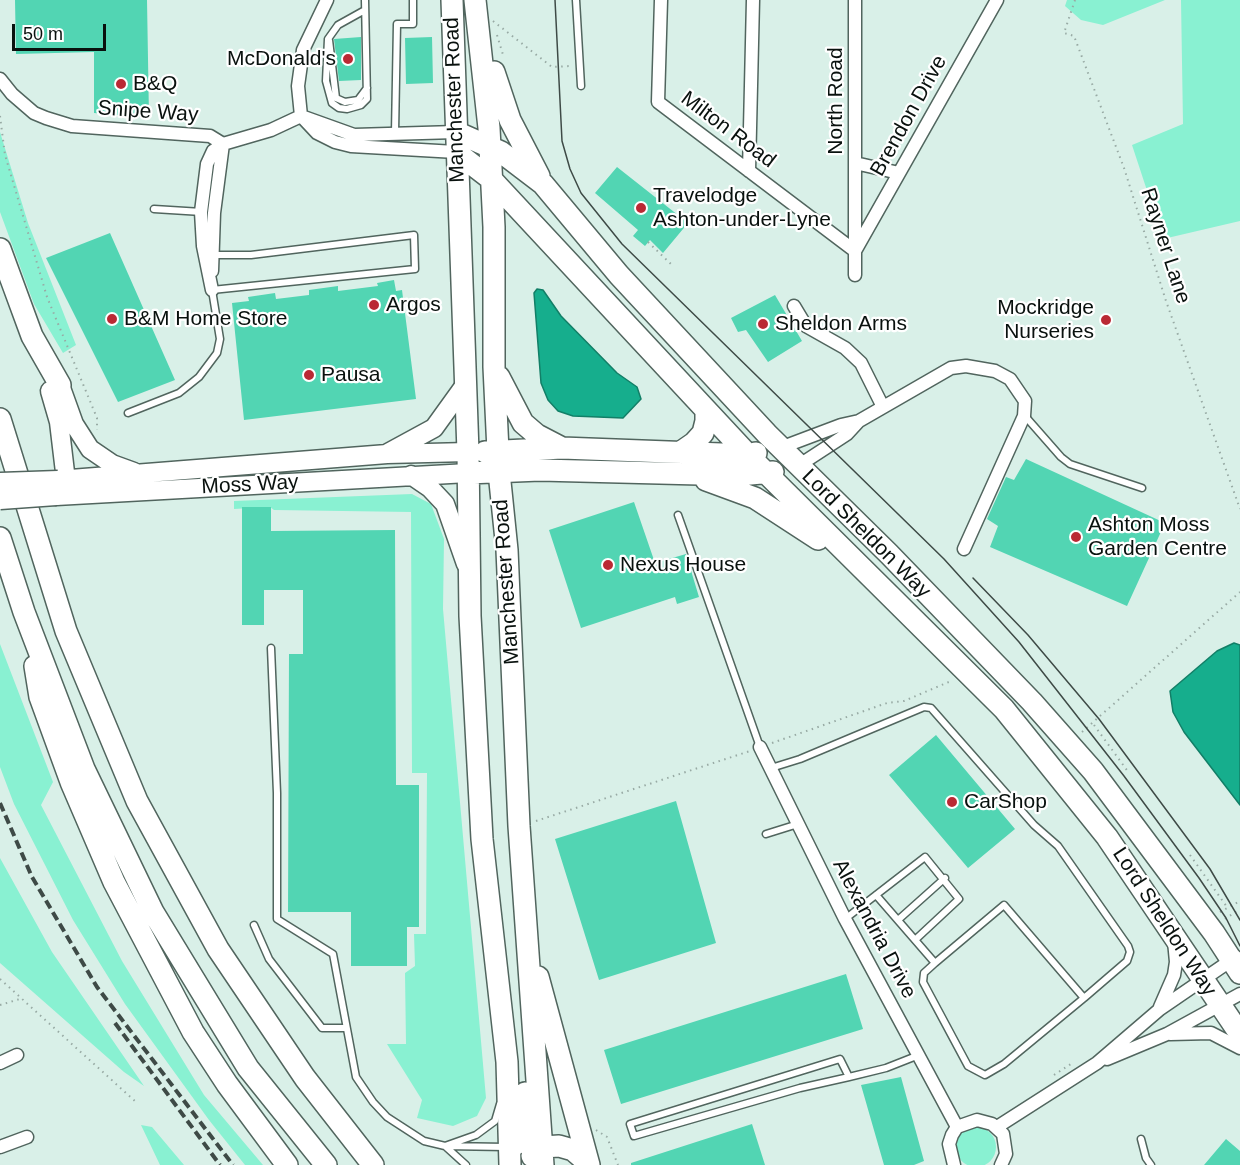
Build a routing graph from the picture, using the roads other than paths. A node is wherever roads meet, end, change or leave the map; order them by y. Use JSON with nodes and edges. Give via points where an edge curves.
{"nodes":[{"id":1,"x":327,"y":0,"type":"edge"},
{"id":2,"x":365,"y":0,"type":"edge"},
{"id":3,"x":413,"y":0,"type":"edge"},
{"id":4,"x":452,"y":0,"type":"edge"},
{"id":5,"x":576,"y":0,"type":"edge"},
{"id":6,"x":661,"y":0,"type":"edge"},
{"id":7,"x":753,"y":0,"type":"edge"},
{"id":8,"x":855,"y":0,"type":"edge"},
{"id":9,"x":997,"y":0,"type":"edge"},
{"id":10,"x":365,"y":10,"type":"junction"},
{"id":11,"x":481,"y":10,"type":"edge"},
{"id":12,"x":495,"y":72,"type":"joint"},
{"id":13,"x":0,"y":79,"type":"edge"},
{"id":14,"x":581,"y":86,"type":"dead end"},
{"id":15,"x":301,"y":116,"type":"junction"},
{"id":16,"x":395,"y":134,"type":"junction"},
{"id":17,"x":460,"y":141,"type":"junction"},
{"id":18,"x":223,"y":144,"type":"junction"},
{"id":19,"x":489,"y":146,"type":"junction"},
{"id":20,"x":855,"y":163,"type":"junction"},
{"id":21,"x":749,"y":171,"type":"junction"},
{"id":22,"x":899,"y":174,"type":"junction"},
{"id":23,"x":491,"y":179,"type":"junction"},
{"id":24,"x":543,"y":184,"type":"junction"},
{"id":25,"x":154,"y":209,"type":"dead end"},
{"id":26,"x":201,"y":212,"type":"junction"},
{"id":27,"x":214,"y":213,"type":"junction"},
{"id":28,"x":0,"y":249,"type":"edge"},
{"id":29,"x":855,"y":251,"type":"junction"},
{"id":30,"x":213,"y":255,"type":"junction"},
{"id":31,"x":855,"y":275,"type":"dead end"},
{"id":32,"x":212,"y":290,"type":"junction"},
{"id":33,"x":794,"y":306,"type":"dead end"},
{"id":34,"x":494,"y":367,"type":"junction"},
{"id":35,"x":465,"y":385,"type":"junction"},
{"id":36,"x":55,"y":388,"type":"junction"},
{"id":37,"x":882,"y":407,"type":"junction"},
{"id":38,"x":706,"y":410,"type":"junction"},
{"id":39,"x":128,"y":413,"type":"dead end"},
{"id":40,"x":1024,"y":416,"type":"junction"},
{"id":41,"x":0,"y":419,"type":"edge"},
{"id":42,"x":859,"y":421,"type":"junction"},
{"id":43,"x":562,"y":448,"type":"junction"},
{"id":44,"x":780,"y":448,"type":"junction"},
{"id":45,"x":681,"y":452,"type":"junction"},
{"id":46,"x":387,"y":454,"type":"junction"},
{"id":47,"x":748,"y":455,"type":"junction"},
{"id":48,"x":499,"y":462,"type":"junction"},
{"id":49,"x":468,"y":463,"type":"junction"},
{"id":50,"x":781,"y":470,"type":"junction"},
{"id":51,"x":688,"y":474,"type":"junction"},
{"id":52,"x":142,"y":475,"type":"junction"},
{"id":53,"x":411,"y":475,"type":"junction"},
{"id":54,"x":0,"y":482,"type":"edge"},
{"id":55,"x":62,"y":488,"type":"junction"},
{"id":56,"x":1142,"y":488,"type":"dead end"},
{"id":57,"x":0,"y":500,"type":"edge"},
{"id":58,"x":678,"y":515,"type":"dead end"},
{"id":59,"x":0,"y":538,"type":"edge"},
{"id":60,"x":964,"y":549,"type":"dead end"},
{"id":61,"x":468,"y":568,"type":"junction"},
{"id":62,"x":872,"y":578,"type":"junction"},
{"id":63,"x":24,"y":612,"type":"junction"},
{"id":64,"x":271,"y":648,"type":"dead end"},
{"id":65,"x":760,"y":747,"type":"joint"},
{"id":66,"x":770,"y":768,"type":"junction"},
{"id":67,"x":798,"y":824,"type":"junction"},
{"id":68,"x":766,"y":834,"type":"dead end"},
{"id":69,"x":945,"y":878,"type":"junction"},
{"id":70,"x":876,"y":895,"type":"junction"},
{"id":71,"x":845,"y":919,"type":"junction"},
{"id":72,"x":898,"y":920,"type":"junction"},
{"id":73,"x":254,"y":925,"type":"dead end"},
{"id":74,"x":1173,"y":936,"type":"junction"},
{"id":75,"x":915,"y":940,"type":"junction"},
{"id":76,"x":528,"y":944,"type":"junction"},
{"id":77,"x":935,"y":963,"type":"junction"},
{"id":78,"x":1237,"y":963,"type":"edge"},
{"id":79,"x":1203,"y":980,"type":"junction"},
{"id":80,"x":1240,"y":994,"type":"edge"},
{"id":81,"x":1084,"y":998,"type":"junction"},
{"id":82,"x":1218,"y":1005,"type":"junction"},
{"id":83,"x":1160,"y":1009,"type":"junction"},
{"id":84,"x":532,"y":1018,"type":"junction"},
{"id":85,"x":346,"y":1028,"type":"junction"},
{"id":86,"x":1167,"y":1034,"type":"junction"},
{"id":87,"x":1240,"y":1034,"type":"edge"},
{"id":88,"x":1240,"y":1048,"type":"edge"},
{"id":89,"x":17,"y":1055,"type":"dead end"},
{"id":90,"x":919,"y":1055,"type":"junction"},
{"id":91,"x":0,"y":1063,"type":"edge"},
{"id":92,"x":1097,"y":1063,"type":"junction"},
{"id":93,"x":849,"y":1077,"type":"junction"},
{"id":94,"x":508,"y":1079,"type":"junction"},
{"id":95,"x":957,"y":1126,"type":"junction"},
{"id":96,"x":997,"y":1127,"type":"junction"},
{"id":97,"x":27,"y":1137,"type":"dead end"},
{"id":98,"x":1141,"y":1139,"type":"dead end"},
{"id":99,"x":446,"y":1146,"type":"junction"},
{"id":100,"x":0,"y":1147,"type":"edge"},
{"id":101,"x":511,"y":1156,"type":"edge"},
{"id":102,"x":543,"y":1156,"type":"edge"},
{"id":103,"x":588,"y":1164,"type":"edge"},
{"id":104,"x":287,"y":1165,"type":"edge"},
{"id":105,"x":326,"y":1165,"type":"edge"},
{"id":106,"x":373,"y":1165,"type":"edge"},
{"id":107,"x":466,"y":1165,"type":"edge"},
{"id":108,"x":529,"y":1165,"type":"edge"},
{"id":109,"x":954,"y":1165,"type":"edge"},
{"id":110,"x":1001,"y":1165,"type":"edge"},
{"id":111,"x":1151,"y":1165,"type":"edge"}],
"edges":[{"from":1,"to":15,"type":"street","via":[[303,50],[298,86]]},
{"from":2,"to":10,"type":"lane"},
{"from":3,"to":16,"type":"lane","via":[[413,24],[396,24]]},
{"from":4,"to":17,"type":"highway","name":"Manchester Road"},
{"from":5,"to":14,"type":"lane"},
{"from":6,"to":21,"type":"street","name":"Milton Road","via":[[658,102]]},
{"from":7,"to":21,"type":"street"},
{"from":8,"to":20,"type":"street","name":"North Road"},
{"from":9,"to":22,"type":"street","name":"Brendon Drive"},
{"from":10,"to":10,"type":"lane","via":[[367,99],[348,110],[332,103],[326,81],[328,39],[338,25]]},
{"from":11,"to":12,"type":"main road"},
{"from":11,"to":17,"type":"highway","via":[[473,116]]},
{"from":11,"to":19,"type":"highway","name":"Manchester Road"},
{"from":12,"to":24,"type":"highway","via":[[510,120]]},
{"from":13,"to":18,"type":"street","name":"Snipe Way","via":[[34,113],[72,126],[210,136]]},
{"from":15,"to":16,"type":"street","via":[[354,135]]},
{"from":15,"to":17,"type":"street","via":[[317,133],[351,146]]},
{"from":15,"to":18,"type":"street","name":"Snipe Way","via":[[271,130]]},
{"from":16,"to":17,"type":"street"},
{"from":17,"to":19,"type":"highway","name":"Lord Sheldon Way"},
{"from":17,"to":23,"type":"highway","name":"Lord Sheldon Way"},
{"from":17,"to":35,"type":"highway","name":"Manchester Road"},
{"from":18,"to":26,"type":"street","via":[[213,151],[207,164]]},
{"from":18,"to":27,"type":"street"},
{"from":19,"to":23,"type":"highway","name":"Manchester Road"},
{"from":19,"to":24,"type":"highway","name":"Lord Sheldon Way"},
{"from":20,"to":22,"type":"street"},
{"from":20,"to":29,"type":"street","name":"North Road"},
{"from":21,"to":29,"type":"street","name":"Milton Road"},
{"from":22,"to":29,"type":"street","name":"Brendon Drive"},
{"from":23,"to":34,"type":"highway","name":"Manchester Road"},
{"from":23,"to":38,"type":"highway","name":"Lord Sheldon Way"},
{"from":24,"to":44,"type":"highway","name":"Lord Sheldon Way","via":[[619,275]]},
{"from":25,"to":26,"type":"lane"},
{"from":26,"to":27,"type":"lane"},
{"from":26,"to":32,"type":"street"},
{"from":27,"to":30,"type":"street"},
{"from":28,"to":36,"type":"highway"},
{"from":29,"to":31,"type":"street","name":"North Road"},
{"from":30,"to":32,"type":"street"},
{"from":30,"to":32,"type":"lane","via":[[251,255],[414,235],[415,269]]},
{"from":32,"to":39,"type":"lane","via":[[220,339],[217,353],[199,378],[179,393]]},
{"from":33,"to":37,"type":"street","via":[[806,326],[845,348],[861,363]]},
{"from":34,"to":43,"type":"highway","via":[[523,423]]},
{"from":34,"to":48,"type":"highway","name":"Manchester Road"},
{"from":35,"to":46,"type":"main road","via":[[434,428]]},
{"from":35,"to":49,"type":"highway","name":"Manchester Road"},
{"from":36,"to":52,"type":"main road","via":[[90,449],[112,464]]},
{"from":36,"to":55,"type":"main road"},
{"from":37,"to":40,"type":"street","via":[[951,368],[966,366],[995,371],[1010,379],[1025,401]]},
{"from":37,"to":42,"type":"street"},
{"from":38,"to":45,"type":"highway","via":[[703,433]]},
{"from":38,"to":47,"type":"highway","name":"Lord Sheldon Way"},
{"from":40,"to":56,"type":"lane","via":[[1070,464]]},
{"from":40,"to":60,"type":"street"},
{"from":41,"to":106,"type":"highway","via":[[66,631],[136,801],[218,949],[305,1078]]},
{"from":42,"to":44,"type":"street"},
{"from":42,"to":50,"type":"street","via":[[847,434]]},
{"from":43,"to":45,"type":"highway"},
{"from":43,"to":48,"type":"highway"},
{"from":44,"to":47,"type":"highway"},
{"from":44,"to":50,"type":"highway","name":"Lord Sheldon Way"},
{"from":45,"to":47,"type":"highway"},
{"from":46,"to":49,"type":"main road","name":"Moss Way"},
{"from":46,"to":52,"type":"main road","name":"Moss Way"},
{"from":47,"to":50,"type":"highway","name":"Lord Sheldon Way"},
{"from":48,"to":49,"type":"highway","name":"Moss Way"},
{"from":48,"to":51,"type":"highway"},
{"from":48,"to":76,"type":"highway","name":"Manchester Road"},
{"from":49,"to":53,"type":"main road","name":"Moss Way"},
{"from":49,"to":61,"type":"highway","name":"Manchester Road"},
{"from":50,"to":51,"type":"highway"},
{"from":50,"to":62,"type":"highway","name":"Lord Sheldon Way"},
{"from":50,"to":78,"type":"highway","name":"Lord Sheldon Way","via":[[897,562],[1069,744]]},
{"from":51,"to":62,"type":"highway","via":[[755,498],[784,514]]},
{"from":52,"to":55,"type":"main road","name":"Moss Way"},
{"from":53,"to":55,"type":"main road","name":"Moss Way"},
{"from":53,"to":61,"type":"main road","via":[[446,504]]},
{"from":54,"to":55,"type":"main road","name":"Moss Way","bridge":true},
{"from":55,"to":57,"type":"main road","name":"Moss Way","bridge":true},
{"from":58,"to":65,"type":"lane"},
{"from":59,"to":63,"type":"highway"},
{"from":61,"to":94,"type":"highway","name":"Manchester Road","via":[[482,839]]},
{"from":62,"to":74,"type":"highway","name":"Lord Sheldon Way","via":[[963,666],[1057,771],[1145,890]]},
{"from":63,"to":104,"type":"highway","via":[[40,697],[114,882],[194,1032]]},
{"from":63,"to":105,"type":"highway","via":[[84,769],[153,912],[248,1068]]},
{"from":64,"to":85,"type":"lane","via":[[277,919],[333,954]]},
{"from":65,"to":66,"type":"street","name":"Alexandria Drive"},
{"from":66,"to":67,"type":"street","name":"Alexandria Drive"},
{"from":66,"to":81,"type":"lane","via":[[924,707],[931,708],[1034,825],[1058,846],[1128,946],[1127,961]]},
{"from":67,"to":68,"type":"lane"},
{"from":67,"to":71,"type":"street","name":"Alexandria Drive"},
{"from":69,"to":70,"type":"lane","via":[[925,858]]},
{"from":69,"to":72,"type":"lane"},
{"from":69,"to":75,"type":"lane","via":[[958,894],[957,904]]},
{"from":70,"to":71,"type":"lane"},
{"from":70,"to":72,"type":"lane"},
{"from":71,"to":90,"type":"street","name":"Alexandria Drive"},
{"from":72,"to":75,"type":"lane"},
{"from":73,"to":85,"type":"lane","via":[[269,959],[322,1028]]},
{"from":74,"to":79,"type":"highway","name":"Lord Sheldon Way"},
{"from":74,"to":83,"type":"street","via":[[1174,975]]},
{"from":75,"to":77,"type":"lane"},
{"from":76,"to":84,"type":"highway","name":"Manchester Road"},
{"from":76,"to":103,"type":"highway"},
{"from":77,"to":81,"type":"lane","via":[[1004,905]]},
{"from":77,"to":81,"type":"lane","via":[[924,973],[923,982],[968,1065],[985,1075]]},
{"from":78,"to":79,"type":"street"},
{"from":79,"to":82,"type":"highway","name":"Lord Sheldon Way"},
{"from":79,"to":83,"type":"street"},
{"from":80,"to":82,"type":"street"},
{"from":82,"to":86,"type":"street"},
{"from":82,"to":87,"type":"highway","name":"Lord Sheldon Way"},
{"from":83,"to":92,"type":"street"},
{"from":84,"to":101,"type":"highway","via":[[523,1065],[526,1130]]},
{"from":84,"to":102,"type":"highway","name":"Manchester Road"},
{"from":85,"to":99,"type":"lane","via":[[356,1077],[373,1102],[387,1117],[423,1141]]},
{"from":86,"to":88,"type":"street","via":[[1211,1033]]},
{"from":86,"to":92,"type":"street"},
{"from":89,"to":91,"type":"street"},
{"from":90,"to":93,"type":"lane"},
{"from":90,"to":95,"type":"street","name":"Alexandria Drive"},
{"from":92,"to":96,"type":"street"},
{"from":93,"to":93,"type":"lane","via":[[634,1136],[630,1124],[840,1059]]},
{"from":94,"to":99,"type":"lane","via":[[495,1121]]},
{"from":94,"to":101,"type":"highway","name":"Manchester Road"},
{"from":95,"to":96,"type":"street","via":[[977,1120]]},
{"from":95,"to":109,"type":"street","via":[[949,1144]]},
{"from":96,"to":110,"type":"street","via":[[1006,1144]]},
{"from":97,"to":100,"type":"street"},
{"from":98,"to":111,"type":"lane"},
{"from":99,"to":101,"type":"lane"},
{"from":99,"to":107,"type":"lane"},
{"from":101,"to":102,"type":"lane"},
{"from":102,"to":103,"type":"highway","via":[[560,1146],[573,1150]]},
{"from":102,"to":108,"type":"highway","via":[[531,1157]]}]}
